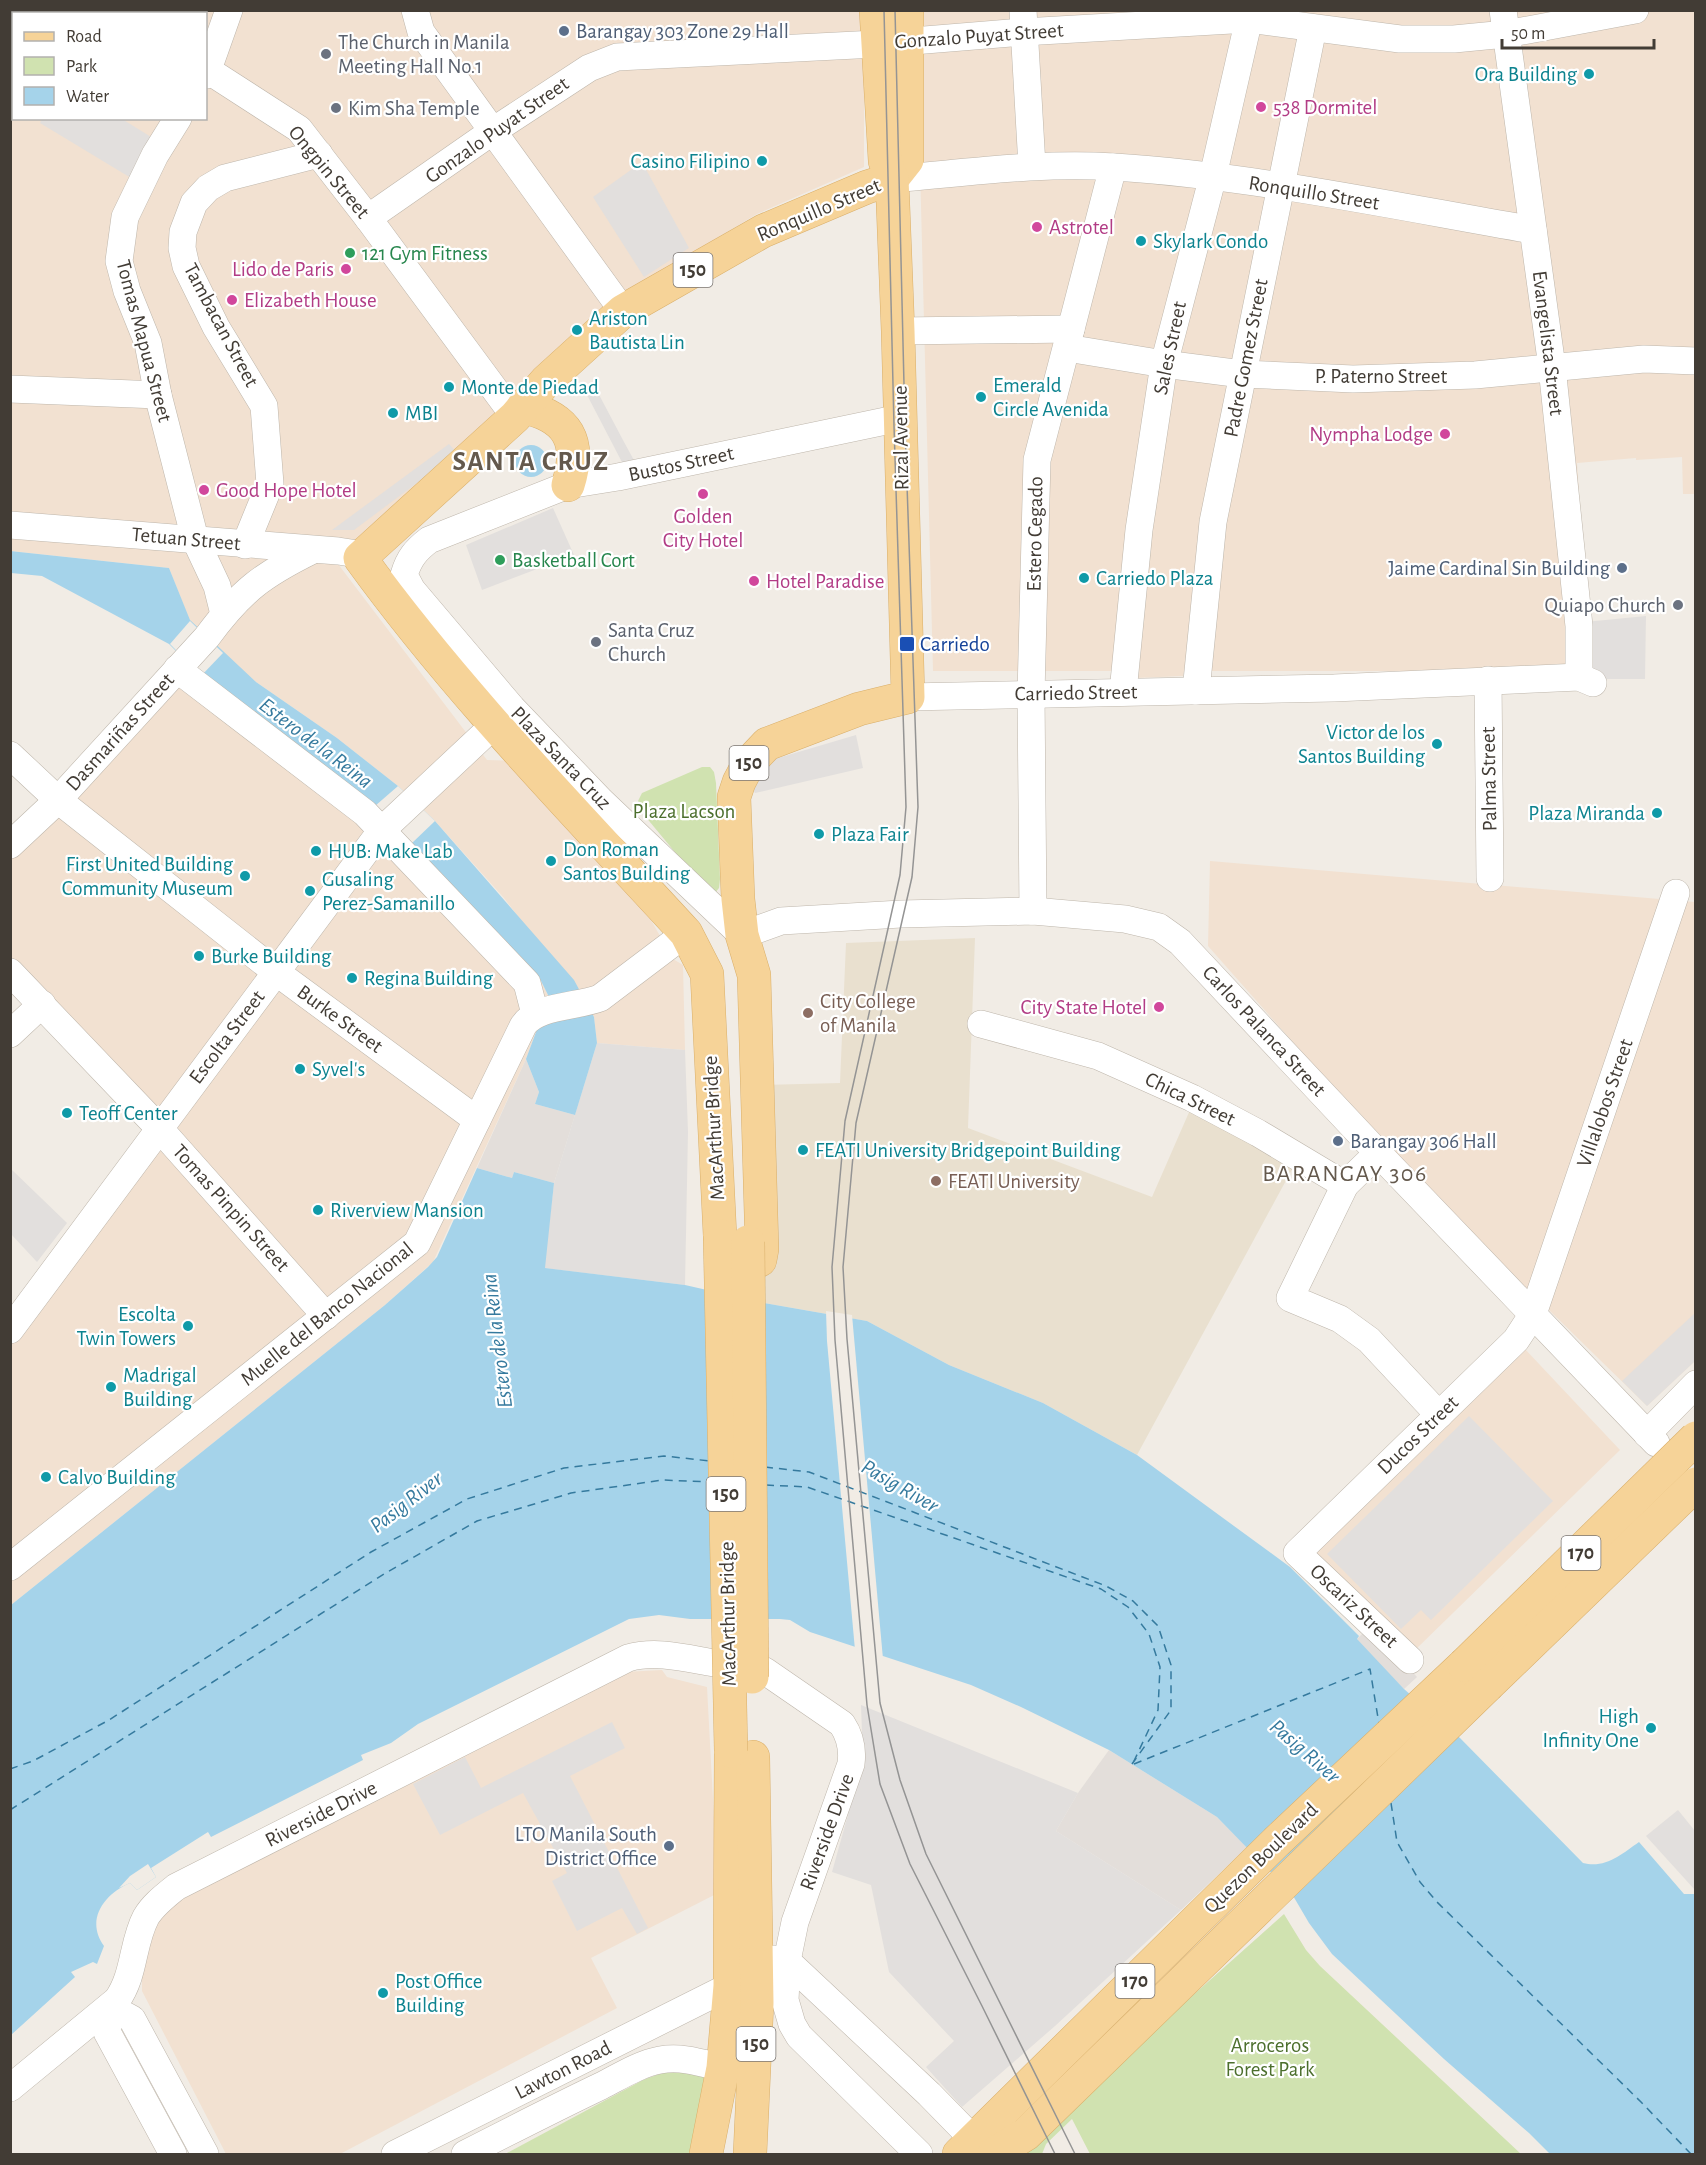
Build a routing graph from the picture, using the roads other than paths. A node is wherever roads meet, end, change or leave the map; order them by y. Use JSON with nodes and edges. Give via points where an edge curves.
{"nodes":[{"id":1,"x":229,"y":10,"type":"edge"},
{"id":2,"x":415,"y":10,"type":"edge"},
{"id":3,"x":876,"y":10,"type":"edge"},
{"id":4,"x":1635,"y":10,"type":"edge"},
{"id":5,"x":1250,"y":15,"type":"edge"},
{"id":6,"x":1023,"y":21,"type":"edge"},
{"id":7,"x":1505,"y":22,"type":"edge"},
{"id":8,"x":1313,"y":28,"type":"junction"},
{"id":9,"x":897,"y":32,"type":"edge"},
{"id":10,"x":207,"y":71,"type":"edge"},
{"id":11,"x":177,"y":120,"type":"edge"},
{"id":12,"x":493,"y":131,"type":"junction"},
{"id":13,"x":319,"y":154,"type":"junction"},
{"id":14,"x":1032,"y":166,"type":"junction"},
{"id":15,"x":1113,"y":167,"type":"junction"},
{"id":16,"x":1213,"y":176,"type":"junction"},
{"id":17,"x":892,"y":180,"type":"junction"},
{"id":18,"x":1280,"y":187,"type":"junction"},
{"id":19,"x":368,"y":218,"type":"junction"},
{"id":20,"x":1533,"y":230,"type":"junction"},
{"id":21,"x":622,"y":311,"type":"junction"},
{"id":22,"x":898,"y":332,"type":"junction"},
{"id":23,"x":1069,"y":339,"type":"junction"},
{"id":24,"x":1695,"y":361,"type":"edge"},
{"id":25,"x":1164,"y":364,"type":"junction"},
{"id":26,"x":1552,"y":367,"type":"junction"},
{"id":27,"x":1242,"y":374,"type":"junction"},
{"id":28,"x":10,"y":389,"type":"edge"},
{"id":29,"x":158,"y":395,"type":"junction"},
{"id":30,"x":519,"y":412,"type":"junction"},
{"id":31,"x":900,"y":418,"type":"junction"},
{"id":32,"x":568,"y":485,"type":"junction"},
{"id":33,"x":10,"y":525,"type":"edge"},
{"id":34,"x":195,"y":539,"type":"junction"},
{"id":35,"x":245,"y":545,"type":"junction"},
{"id":36,"x":313,"y":550,"type":"junction"},
{"id":37,"x":360,"y":558,"type":"junction"},
{"id":38,"x":407,"y":563,"type":"joint"},
{"id":39,"x":224,"y":614,"type":"junction"},
{"id":40,"x":181,"y":665,"type":"junction"},
{"id":41,"x":1488,"y":680,"type":"junction"},
{"id":42,"x":1586,"y":680,"type":"joint"},
{"id":43,"x":1196,"y":691,"type":"junction"},
{"id":44,"x":1123,"y":692,"type":"junction"},
{"id":45,"x":1031,"y":694,"type":"junction"},
{"id":46,"x":908,"y":697,"type":"junction"},
{"id":47,"x":503,"y":717,"type":"junction"},
{"id":48,"x":10,"y":755,"type":"edge"},
{"id":49,"x":58,"y":800,"type":"junction"},
{"id":50,"x":386,"y":827,"type":"junction"},
{"id":51,"x":10,"y":845,"type":"edge"},
{"id":52,"x":1490,"y":878,"type":"dead end"},
{"id":53,"x":1676,"y":893,"type":"dead end"},
{"id":54,"x":1033,"y":911,"type":"junction"},
{"id":55,"x":686,"y":933,"type":"junction"},
{"id":56,"x":742,"y":935,"type":"junction"},
{"id":57,"x":10,"y":972,"type":"edge"},
{"id":58,"x":276,"y":972,"type":"junction"},
{"id":59,"x":42,"y":1004,"type":"junction"},
{"id":60,"x":539,"y":1013,"type":"junction"},
{"id":61,"x":981,"y":1024,"type":"dead end"},
{"id":62,"x":10,"y":1034,"type":"edge"},
{"id":63,"x":477,"y":1120,"type":"junction"},
{"id":64,"x":159,"y":1128,"type":"junction"},
{"id":65,"x":1378,"y":1153,"type":"junction"},
{"id":66,"x":1345,"y":1185,"type":"junction"},
{"id":67,"x":733,"y":1249,"type":"junction"},
{"id":68,"x":1533,"y":1314,"type":"junction"},
{"id":69,"x":326,"y":1316,"type":"junction"},
{"id":70,"x":10,"y":1330,"type":"edge"},
{"id":71,"x":1695,"y":1384,"type":"edge"},
{"id":72,"x":1439,"y":1415,"type":"junction"},
{"id":73,"x":1695,"y":1438,"type":"edge"},
{"id":74,"x":1695,"y":1484,"type":"edge"},
{"id":75,"x":1297,"y":1553,"type":"joint"},
{"id":76,"x":10,"y":1567,"type":"edge"},
{"id":77,"x":1410,"y":1660,"type":"dead end"},
{"id":78,"x":714,"y":1663,"type":"dead end"},
{"id":79,"x":765,"y":1671,"type":"dead end"},
{"id":80,"x":742,"y":1751,"type":"junction"},
{"id":81,"x":772,"y":1958,"type":"junction"},
{"id":82,"x":730,"y":1986,"type":"junction"},
{"id":83,"x":110,"y":2007,"type":"junction"},
{"id":84,"x":723,"y":2068,"type":"junction"},
{"id":85,"x":10,"y":2088,"type":"edge"},
{"id":86,"x":751,"y":2144,"type":"edge"},
{"id":87,"x":976,"y":2150,"type":"edge"},
{"id":88,"x":173,"y":2154,"type":"edge"},
{"id":89,"x":205,"y":2154,"type":"edge"},
{"id":90,"x":395,"y":2154,"type":"edge"},
{"id":91,"x":465,"y":2154,"type":"edge"},
{"id":92,"x":706,"y":2154,"type":"edge"},
{"id":93,"x":920,"y":2154,"type":"edge"}],
"edges":[{"from":1,"to":10,"type":"street"},
{"from":2,"to":12,"type":"street","via":[[421,32]]},
{"from":3,"to":9,"type":"main road"},
{"from":4,"to":7,"type":"street","name":"Gonzalo Puyat Street"},
{"from":5,"to":6,"type":"street","name":"Gonzalo Puyat Street"},
{"from":5,"to":8,"type":"street","name":"Gonzalo Puyat Street"},
{"from":5,"to":16,"type":"street","name":"Sales Street"},
{"from":6,"to":9,"type":"street","name":"Gonzalo Puyat Street"},
{"from":6,"to":14,"type":"street"},
{"from":7,"to":8,"type":"street","name":"Gonzalo Puyat Street","via":[[1454,39],[1400,39]]},
{"from":7,"to":20,"type":"street","name":"Evangelista Street"},
{"from":8,"to":18,"type":"street","name":"Padre Gomez Street"},
{"from":9,"to":12,"type":"street","name":"Gonzalo Puyat Street","via":[[617,57],[589,68]]},
{"from":9,"to":17,"type":"main road","via":[[907,160]]},
{"from":10,"to":13,"type":"street","name":"Ongpin Street","via":[[299,129]]},
{"from":11,"to":29,"type":"street","name":"Tomas Mapua Street","via":[[125,218],[119,261],[148,343]]},
{"from":12,"to":19,"type":"street","name":"Gonzalo Puyat Street"},
{"from":12,"to":21,"type":"street"},
{"from":13,"to":19,"type":"street","name":"Ongpin Street"},
{"from":13,"to":35,"type":"street","name":"Tambacan Street","via":[[225,178],[194,203],[183,232],[186,266],[216,327],[264,406],[270,484]]},
{"from":14,"to":15,"type":"street","name":"Ronquillo Street"},
{"from":14,"to":17,"type":"street","name":"Ronquillo Street"},
{"from":15,"to":16,"type":"street","name":"Ronquillo Street"},
{"from":15,"to":23,"type":"street","name":"Estero Cegado"},
{"from":16,"to":18,"type":"street","name":"Ronquillo Street"},
{"from":16,"to":25,"type":"street","name":"Sales Street"},
{"from":17,"to":21,"type":"main road","name":"Ronquillo Street","number":"150","via":[[763,231]]},
{"from":17,"to":22,"type":"main road","name":"Rizal Avenue"},
{"from":18,"to":20,"type":"street","name":"Ronquillo Street"},
{"from":18,"to":27,"type":"street","name":"Padre Gomez Street"},
{"from":19,"to":30,"type":"street","name":"Ongpin Street"},
{"from":20,"to":26,"type":"street","name":"Evangelista Street"},
{"from":21,"to":30,"type":"main road","name":"Ronquillo Street","number":"150","via":[[546,381]]},
{"from":22,"to":23,"type":"street","name":"P. Paterno Street"},
{"from":22,"to":31,"type":"main road","name":"Rizal Avenue"},
{"from":23,"to":25,"type":"street","name":"P. Paterno Street"},
{"from":23,"to":45,"type":"street","name":"Estero Cegado","via":[[1037,460]]},
{"from":24,"to":26,"type":"street","name":"P. Paterno Street","via":[[1644,359]]},
{"from":25,"to":27,"type":"street","name":"P. Paterno Street"},
{"from":25,"to":44,"type":"street","name":"Sales Street","via":[[1139,530]]},
{"from":26,"to":27,"type":"street","name":"P. Paterno Street","via":[[1475,375],[1353,379]]},
{"from":26,"to":42,"type":"street","name":"Evangelista Street"},
{"from":27,"to":43,"type":"street","name":"Padre Gomez Street","via":[[1213,522]]},
{"from":28,"to":29,"type":"street"},
{"from":29,"to":34,"type":"street","name":"Tomas Mapua Street"},
{"from":30,"to":32,"type":"main road","via":[[544,411],[561,424],[572,443],[574,465]]},
{"from":30,"to":37,"type":"main road","name":"Ronquillo Street","number":"150"},
{"from":31,"to":32,"type":"street","name":"Bustos Street"},
{"from":31,"to":46,"type":"main road","name":"Rizal Avenue"},
{"from":32,"to":38,"type":"street","name":"Bustos Street","via":[[429,540],[414,551]]},
{"from":33,"to":34,"type":"street","name":"Tetuan Street"},
{"from":34,"to":35,"type":"street","name":"Tetuan Street"},
{"from":34,"to":39,"type":"street","via":[[217,586]]},
{"from":35,"to":36,"type":"street","name":"Tetuan Street"},
{"from":36,"to":37,"type":"street","name":"Tetuan Street","via":[[351,553]]},
{"from":36,"to":39,"type":"street","name":"Dasmariñas Street","via":[[249,587]]},
{"from":37,"to":47,"type":"main road","name":"Plaza Santa Cruz","number":"150","via":[[392,602]]},
{"from":38,"to":47,"type":"street","name":"Plaza Santa Cruz","via":[[404,574],[412,590]]},
{"from":39,"to":40,"type":"street","name":"Dasmariñas Street"},
{"from":40,"to":49,"type":"street","name":"Dasmariñas Street"},
{"from":40,"to":50,"type":"street"},
{"from":41,"to":42,"type":"street","name":"Carriedo Street"},
{"from":41,"to":43,"type":"street","name":"Carriedo Street"},
{"from":41,"to":52,"type":"street","name":"Palma Street"},
{"from":43,"to":44,"type":"street","name":"Carriedo Street"},
{"from":44,"to":45,"type":"street","name":"Carriedo Street"},
{"from":45,"to":46,"type":"street","name":"Carriedo Street"},
{"from":45,"to":54,"type":"street","name":"Estero Cegado"},
{"from":46,"to":56,"type":"main road","name":"Carriedo Street","number":"150","via":[[859,709],[767,744],[750,763],[734,797]]},
{"from":47,"to":50,"type":"street","name":"Escolta Street"},
{"from":47,"to":55,"type":"main road","name":"Plaza Santa Cruz","number":"150"},
{"from":47,"to":56,"type":"street","name":"Plaza Santa Cruz","via":[[601,801]]},
{"from":48,"to":49,"type":"street","name":"Burke Street"},
{"from":49,"to":51,"type":"street","name":"Dasmariñas Street"},
{"from":49,"to":58,"type":"street","name":"Burke Street"},
{"from":50,"to":58,"type":"street","name":"Escolta Street"},
{"from":50,"to":60,"type":"street","via":[[527,983]]},
{"from":53,"to":68,"type":"street","name":"Villalobos Street"},
{"from":54,"to":56,"type":"street","name":"Carlos Palanca Street","via":[[781,921]]},
{"from":54,"to":65,"type":"street","name":"Carlos Palanca Street","via":[[1159,927],[1180,942]]},
{"from":55,"to":60,"type":"street","via":[[600,998]]},
{"from":55,"to":67,"type":"main road","name":"MacArthur Bridge","number":"150","via":[[707,974]]},
{"from":56,"to":67,"type":"main road","name":"MacArthur Bridge","number":"150"},
{"from":57,"to":59,"type":"street","name":"Tomas Pinpin Street"},
{"from":58,"to":63,"type":"street","name":"Burke Street"},
{"from":58,"to":64,"type":"street","name":"Escolta Street"},
{"from":59,"to":62,"type":"street"},
{"from":59,"to":64,"type":"street","name":"Tomas Pinpin Street"},
{"from":60,"to":63,"type":"street","name":"Muelle del Banco Nacional","via":[[523,1026]]},
{"from":61,"to":66,"type":"street","name":"Chica Street","via":[[1098,1056],[1192,1098]]},
{"from":63,"to":69,"type":"street","name":"Muelle del Banco Nacional","via":[[417,1243]]},
{"from":64,"to":69,"type":"street","name":"Tomas Pinpin Street"},
{"from":64,"to":70,"type":"street","name":"Escolta Street"},
{"from":65,"to":66,"type":"street"},
{"from":65,"to":68,"type":"street","name":"Carlos Palanca Street"},
{"from":66,"to":72,"type":"street","via":[[1290,1298],[1340,1319],[1369,1340]]},
{"from":67,"to":80,"type":"main road","name":"MacArthur Bridge","number":"150","bridge":true},
{"from":68,"to":71,"type":"street","name":"Carlos Palanca Street","via":[[1652,1439]]},
{"from":68,"to":72,"type":"street","name":"Ducos Street","via":[[1516,1340]]},
{"from":69,"to":76,"type":"street","name":"Muelle del Banco Nacional"},
{"from":72,"to":75,"type":"street","name":"Ducos Street"},
{"from":73,"to":87,"type":"main road","name":"Quezon Boulevard","number":"170","bridge":true,"via":[[1071,2044]]},
{"from":74,"to":87,"type":"main road","name":"Quezon Boulevard","number":"170","bridge":true,"via":[[1026,2134]]},
{"from":75,"to":77,"type":"street","name":"Oscariz Street"},
{"from":78,"to":83,"type":"street","name":"Riverside Drive","via":[[656,1654],[628,1658],[176,1887],[146,1918],[125,1989]]},
{"from":79,"to":81,"type":"street","name":"Riverside Drive","via":[[842,1724],[853,1752],[795,1922]]},
{"from":80,"to":81,"type":"main road","name":"MacArthur Bridge","number":"150"},
{"from":80,"to":82,"type":"main road","name":"MacArthur Bridge","number":"150"},
{"from":81,"to":86,"type":"main road","name":"MacArthur Bridge","number":"150","via":[[755,2054]]},
{"from":81,"to":87,"type":"street","via":[[929,2094]]},
{"from":81,"to":93,"type":"street","name":"Riverside Drive","via":[[799,2037]]},
{"from":82,"to":84,"type":"main road","name":"MacArthur Bridge","number":"150"},
{"from":82,"to":90,"type":"street","name":"Lawton Road"},
{"from":83,"to":85,"type":"street","name":"Riverside Drive"},
{"from":83,"to":88,"type":"street","via":[[106,2032]]},
{"from":83,"to":89,"type":"street","via":[[132,2019]]},
{"from":84,"to":91,"type":"street","name":"Lawton Road","via":[[676,2059],[639,2067]]},
{"from":84,"to":92,"type":"main road","name":"MacArthur Bridge","number":"150"}]}
